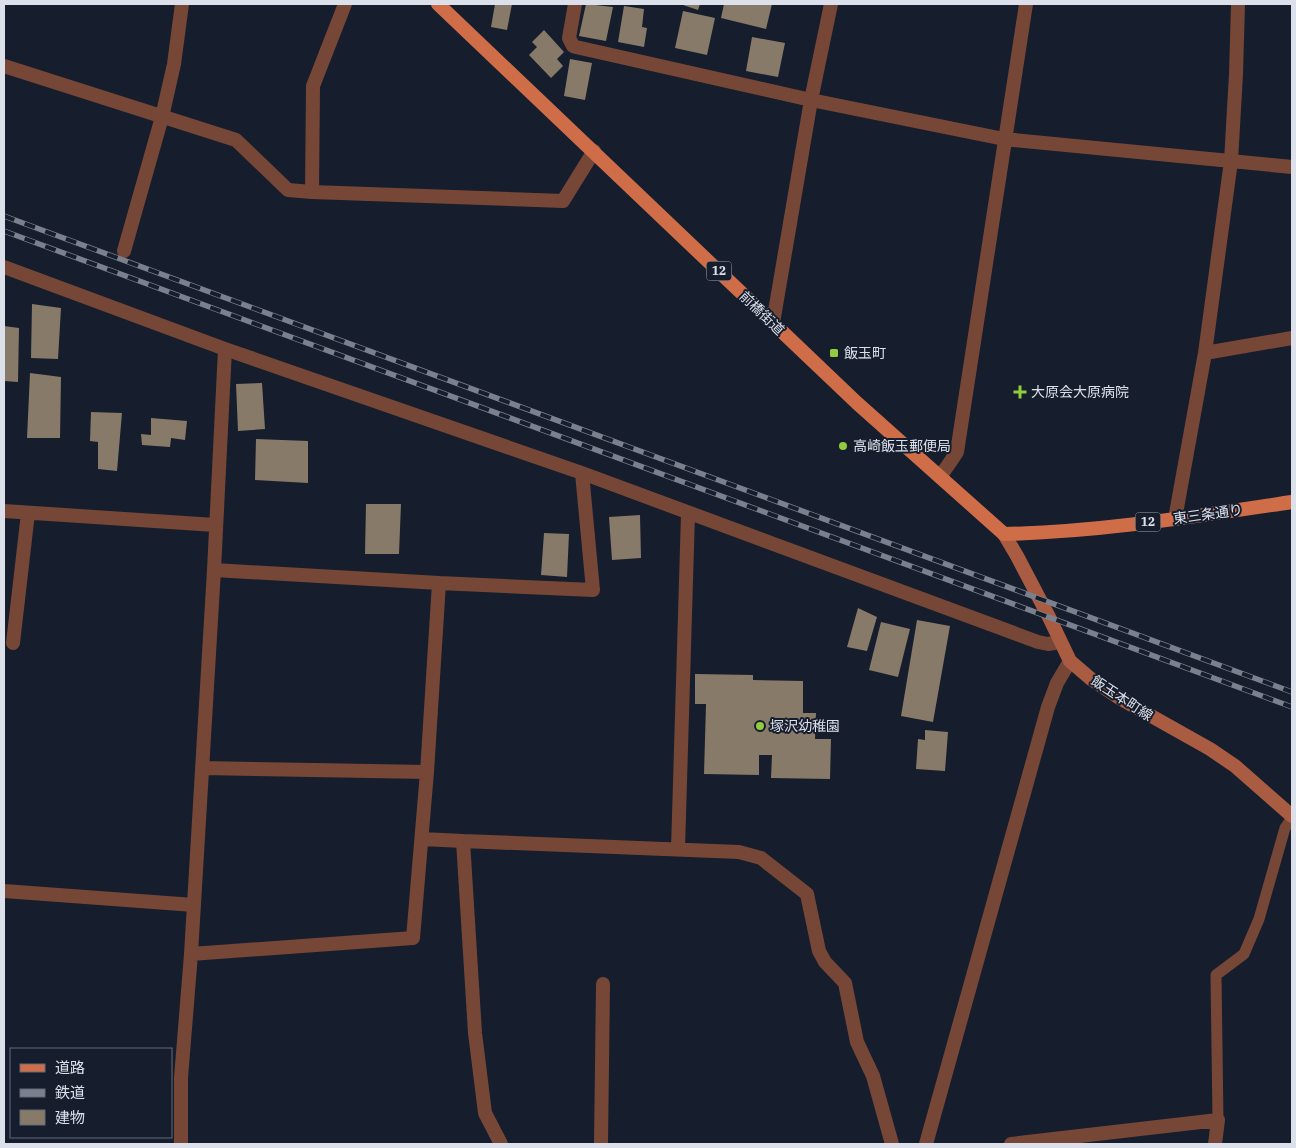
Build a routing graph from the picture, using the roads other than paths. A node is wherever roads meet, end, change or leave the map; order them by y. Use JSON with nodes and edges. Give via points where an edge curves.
{"nodes":[{"id":1,"x":182,"y":4,"type":"edge"},
{"id":2,"x":345,"y":4,"type":"edge"},
{"id":3,"x":438,"y":4,"type":"edge"},
{"id":4,"x":575,"y":4,"type":"edge"},
{"id":5,"x":831,"y":4,"type":"edge"},
{"id":6,"x":1026,"y":4,"type":"edge"},
{"id":7,"x":1238,"y":4,"type":"edge"},
{"id":8,"x":4,"y":66,"type":"edge"},
{"id":9,"x":812,"y":100,"type":"junction"},
{"id":10,"x":162,"y":117,"type":"junction"},
{"id":11,"x":1004,"y":139,"type":"junction"},
{"id":12,"x":594,"y":151,"type":"junction"},
{"id":13,"x":1231,"y":161,"type":"junction"},
{"id":14,"x":1292,"y":167,"type":"edge"},
{"id":15,"x":312,"y":192,"type":"junction"},
{"id":16,"x":124,"y":251,"type":"dead end"},
{"id":17,"x":4,"y":267,"type":"edge"},
{"id":18,"x":773,"y":323,"type":"junction"},
{"id":19,"x":1292,"y":338,"type":"edge"},
{"id":20,"x":225,"y":349,"type":"junction"},
{"id":21,"x":1205,"y":353,"type":"junction"},
{"id":22,"x":582,"y":473,"type":"junction"},
{"id":23,"x":940,"y":477,"type":"junction"},
{"id":24,"x":1292,"y":502,"type":"edge"},
{"id":25,"x":4,"y":511,"type":"edge"},
{"id":26,"x":28,"y":513,"type":"junction"},
{"id":27,"x":688,"y":514,"type":"junction"},
{"id":28,"x":1175,"y":519,"type":"junction"},
{"id":29,"x":215,"y":525,"type":"junction"},
{"id":30,"x":1004,"y":534,"type":"junction"},
{"id":31,"x":214,"y":570,"type":"junction"},
{"id":32,"x":439,"y":583,"type":"junction"},
{"id":33,"x":1060,"y":642,"type":"junction"},
{"id":34,"x":13,"y":643,"type":"dead end"},
{"id":35,"x":1070,"y":661,"type":"junction"},
{"id":36,"x":202,"y":768,"type":"junction"},
{"id":37,"x":427,"y":772,"type":"junction"},
{"id":38,"x":1292,"y":817,"type":"edge"},
{"id":39,"x":422,"y":839,"type":"junction"},
{"id":40,"x":463,"y":842,"type":"junction"},
{"id":41,"x":678,"y":849,"type":"junction"},
{"id":42,"x":4,"y":891,"type":"edge"},
{"id":43,"x":194,"y":905,"type":"junction"},
{"id":44,"x":191,"y":954,"type":"junction"},
{"id":45,"x":603,"y":984,"type":"dead end"},
{"id":46,"x":1218,"y":1120,"type":"junction"},
{"id":47,"x":181,"y":1144,"type":"edge"},
{"id":48,"x":501,"y":1144,"type":"edge"},
{"id":49,"x":601,"y":1144,"type":"edge"},
{"id":50,"x":892,"y":1144,"type":"edge"},
{"id":51,"x":926,"y":1144,"type":"edge"},
{"id":52,"x":1011,"y":1144,"type":"edge"},
{"id":53,"x":1215,"y":1144,"type":"edge"}],
"edges":[{"from":1,"to":10,"type":"street","via":[[174,64]]},
{"from":2,"to":15,"type":"street","via":[[312,86]]},
{"from":3,"to":12,"type":"main road","name":"前橋街道","number":"12"},
{"from":4,"to":9,"type":"street","via":[[570,38],[573,46]]},
{"from":5,"to":9,"type":"street"},
{"from":6,"to":11,"type":"street"},
{"from":7,"to":13,"type":"street"},
{"from":8,"to":10,"type":"street"},
{"from":9,"to":11,"type":"street"},
{"from":9,"to":18,"type":"street"},
{"from":10,"to":15,"type":"street","via":[[236,140],[288,190]]},
{"from":10,"to":16,"type":"street"},
{"from":11,"to":13,"type":"street"},
{"from":11,"to":23,"type":"street","via":[[957,452]]},
{"from":12,"to":15,"type":"street","via":[[563,201]]},
{"from":12,"to":18,"type":"main road","name":"前橋街道","number":"12"},
{"from":13,"to":14,"type":"street"},
{"from":13,"to":21,"type":"street"},
{"from":17,"to":20,"type":"street"},
{"from":18,"to":23,"type":"main road","name":"前橋街道","number":"12"},
{"from":19,"to":21,"type":"street"},
{"from":20,"to":22,"type":"street"},
{"from":20,"to":29,"type":"street"},
{"from":21,"to":28,"type":"street"},
{"from":22,"to":27,"type":"street"},
{"from":22,"to":32,"type":"street","via":[[593,590]]},
{"from":23,"to":30,"type":"main road","name":"前橋街道","number":"12"},
{"from":24,"to":28,"type":"main road","name":"東三条通り","number":"12"},
{"from":25,"to":26,"type":"street"},
{"from":26,"to":29,"type":"street"},
{"from":26,"to":34,"type":"street"},
{"from":27,"to":33,"type":"street","via":[[1038,642]]},
{"from":27,"to":41,"type":"street"},
{"from":28,"to":30,"type":"main road","name":"東三条通り","number":"12","via":[[1038,534]]},
{"from":29,"to":31,"type":"street"},
{"from":30,"to":33,"type":"main road","name":"飯玉本町線"},
{"from":31,"to":32,"type":"street"},
{"from":31,"to":36,"type":"street"},
{"from":32,"to":37,"type":"street"},
{"from":33,"to":35,"type":"main road","name":"飯玉本町線"},
{"from":35,"to":38,"type":"main road","name":"飯玉本町線","via":[[1120,699],[1235,766]]},
{"from":35,"to":51,"type":"street","via":[[1048,707]]},
{"from":36,"to":37,"type":"street"},
{"from":36,"to":43,"type":"street"},
{"from":37,"to":39,"type":"street"},
{"from":38,"to":46,"type":"lane","via":[[1285,828],[1259,919],[1244,954],[1216,975]]},
{"from":39,"to":40,"type":"street"},
{"from":39,"to":44,"type":"street","via":[[413,938]]},
{"from":40,"to":41,"type":"street"},
{"from":40,"to":48,"type":"street","via":[[480,1078],[485,1113]]},
{"from":41,"to":50,"type":"street","via":[[739,852],[761,858],[807,894],[819,951],[845,983],[857,1042],[873,1076]]},
{"from":42,"to":43,"type":"street"},
{"from":43,"to":44,"type":"street"},
{"from":44,"to":47,"type":"street","via":[[181,1078]]},
{"from":45,"to":49,"type":"street"},
{"from":46,"to":52,"type":"street"},
{"from":46,"to":53,"type":"street"}]}
